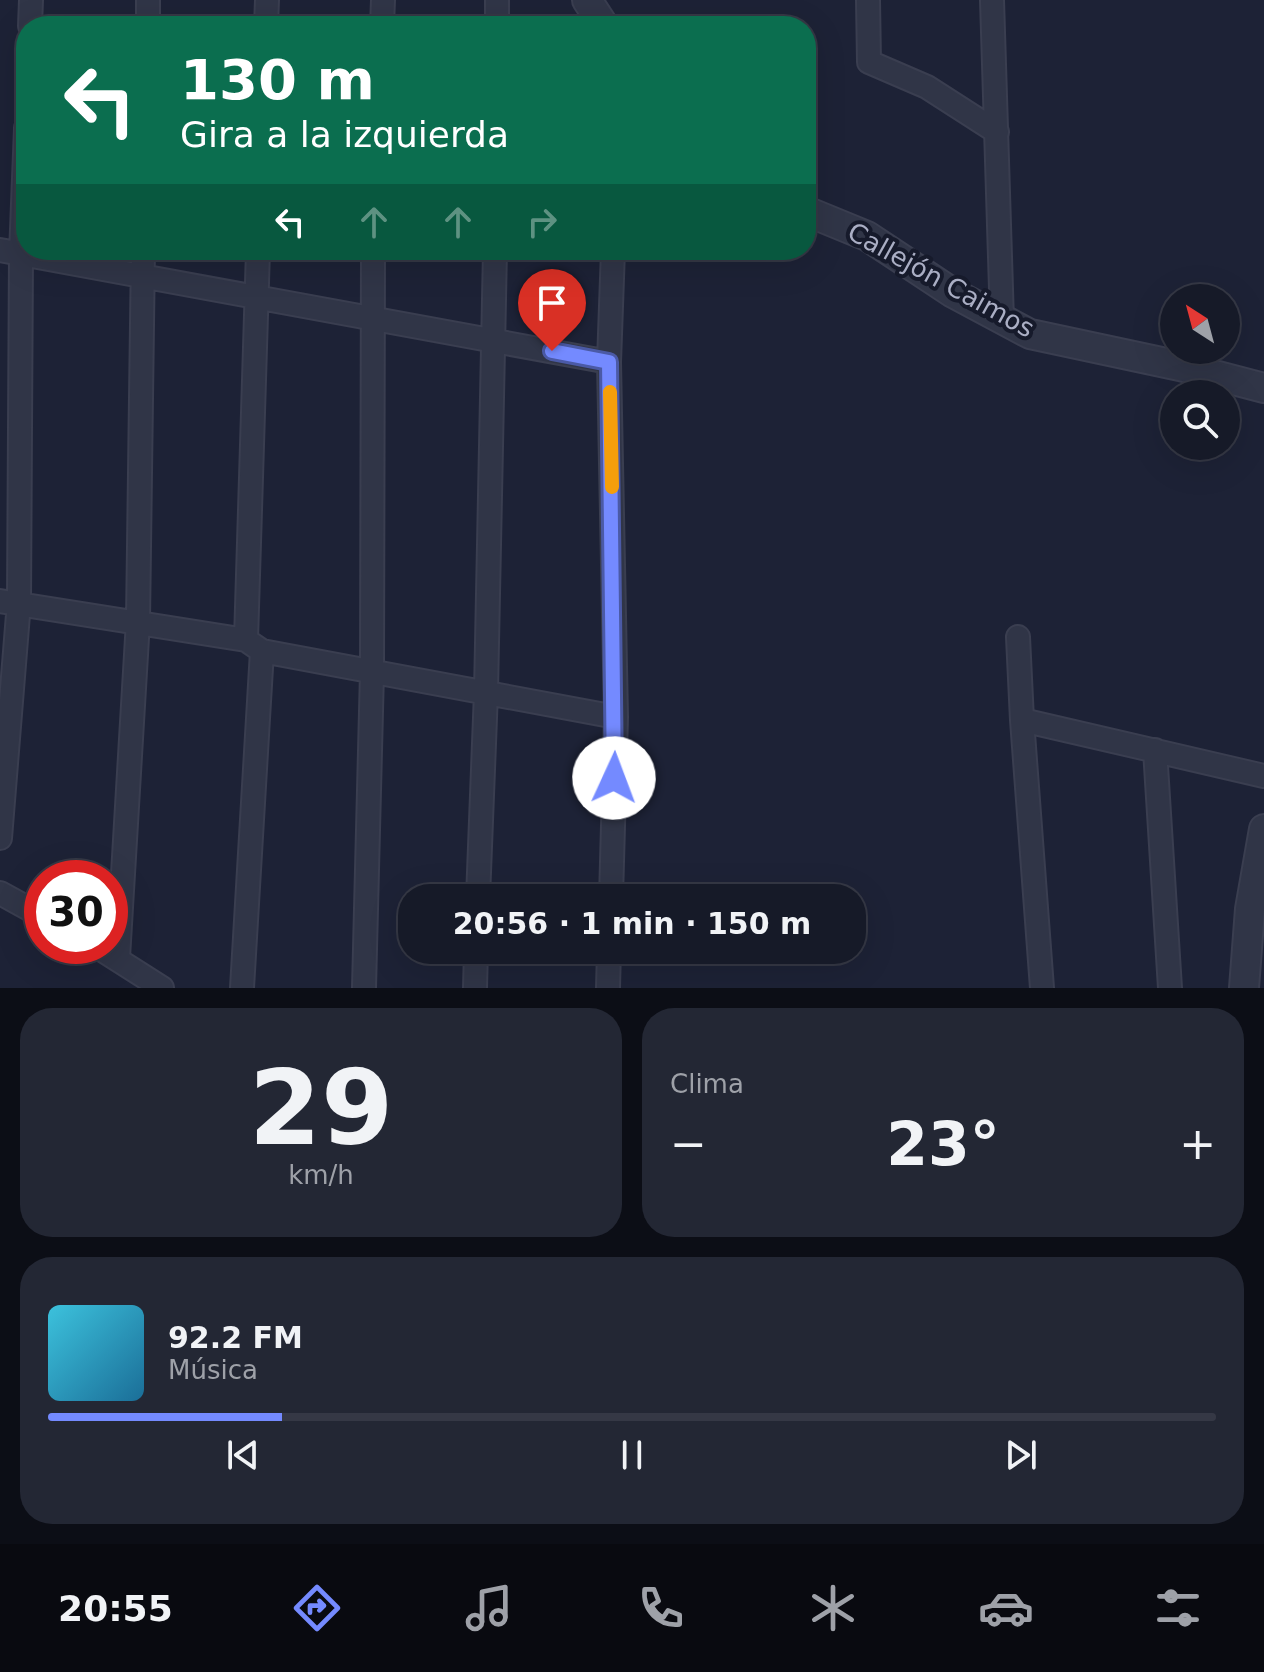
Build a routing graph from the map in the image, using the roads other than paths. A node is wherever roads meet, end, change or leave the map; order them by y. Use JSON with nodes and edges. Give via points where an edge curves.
{"nodes":[{"id":1,"x":868,"y":0,"type":"edge"},
{"id":2,"x":992,"y":0,"type":"edge"},
{"id":3,"x":997,"y":132,"type":"junction"},
{"id":4,"x":16,"y":206,"type":"edge"},
{"id":5,"x":816,"y":215,"type":"edge"},
{"id":6,"x":10,"y":252,"type":"edge"},
{"id":7,"x":54,"y":260,"type":"edge"},
{"id":8,"x":143,"y":260,"type":"edge"},
{"id":9,"x":258,"y":260,"type":"edge"},
{"id":10,"x":373,"y":260,"type":"edge"},
{"id":11,"x":495,"y":260,"type":"edge"},
{"id":12,"x":613,"y":260,"type":"edge"},
{"id":13,"x":143,"y":276,"type":"junction"},
{"id":14,"x":257,"y":297,"type":"junction"},
{"id":15,"x":371,"y":317,"type":"junction"},
{"id":16,"x":1002,"y":321,"type":"junction"},
{"id":17,"x":494,"y":340,"type":"junction"},
{"id":18,"x":609,"y":362,"type":"junction"},
{"id":19,"x":1264,"y":388,"type":"edge"},
{"id":20,"x":9,"y":602,"type":"edge"},
{"id":21,"x":138,"y":621,"type":"junction"},
{"id":22,"x":1018,"y":637,"type":"dead end"},
{"id":23,"x":254,"y":646,"type":"junction"},
{"id":24,"x":372,"y":672,"type":"junction"},
{"id":25,"x":486,"y":692,"type":"junction"},
{"id":26,"x":616,"y":717,"type":"junction"},
{"id":27,"x":1022,"y":720,"type":"junction"},
{"id":28,"x":1155,"y":750,"type":"junction"},
{"id":29,"x":1264,"y":776,"type":"edge"},
{"id":30,"x":1264,"y":829,"type":"edge"},
{"id":31,"x":0,"y":838,"type":"edge"},
{"id":32,"x":124,"y":860,"type":"edge"},
{"id":33,"x":479,"y":884,"type":"edge"},
{"id":34,"x":611,"y":884,"type":"edge"},
{"id":35,"x":0,"y":893,"type":"edge"},
{"id":36,"x":24,"y":906,"type":"edge"},
{"id":37,"x":1256,"y":936,"type":"edge"},
{"id":38,"x":127,"y":964,"type":"edge"},
{"id":39,"x":476,"y":964,"type":"edge"},
{"id":40,"x":609,"y":964,"type":"edge"},
{"id":41,"x":162,"y":988,"type":"edge"},
{"id":42,"x":242,"y":988,"type":"edge"},
{"id":43,"x":364,"y":988,"type":"edge"},
{"id":44,"x":475,"y":988,"type":"edge"},
{"id":45,"x":608,"y":988,"type":"edge"},
{"id":46,"x":1042,"y":988,"type":"edge"},
{"id":47,"x":1170,"y":988,"type":"edge"},
{"id":48,"x":1244,"y":988,"type":"edge"}],
"edges":[{"from":1,"to":3,"type":"street","via":[[869,62],[927,87]]},
{"from":2,"to":3,"type":"street"},
{"from":3,"to":16,"type":"street"},
{"from":4,"to":6,"type":"street"},
{"from":5,"to":16,"type":"street","name":"Callejón Caimos","via":[[867,236]]},
{"from":6,"to":20,"type":"street"},
{"from":7,"to":13,"type":"street"},
{"from":8,"to":13,"type":"street"},
{"from":9,"to":14,"type":"street"},
{"from":10,"to":15,"type":"street"},
{"from":11,"to":17,"type":"street"},
{"from":12,"to":18,"type":"street"},
{"from":13,"to":14,"type":"street"},
{"from":13,"to":21,"type":"street"},
{"from":14,"to":15,"type":"street"},
{"from":14,"to":23,"type":"street"},
{"from":15,"to":17,"type":"street"},
{"from":15,"to":24,"type":"street"},
{"from":16,"to":19,"type":"street","name":"Callejón Caimos","via":[[1073,346]]},
{"from":17,"to":18,"type":"street"},
{"from":17,"to":25,"type":"street"},
{"from":18,"to":26,"type":"street"},
{"from":20,"to":21,"type":"street"},
{"from":20,"to":31,"type":"street"},
{"from":21,"to":23,"type":"street"},
{"from":21,"to":32,"type":"street"},
{"from":22,"to":27,"type":"street"},
{"from":23,"to":24,"type":"street"},
{"from":23,"to":42,"type":"street"},
{"from":24,"to":25,"type":"street"},
{"from":24,"to":43,"type":"street"},
{"from":25,"to":26,"type":"street"},
{"from":25,"to":33,"type":"street"},
{"from":26,"to":34,"type":"street"},
{"from":27,"to":28,"type":"street"},
{"from":27,"to":46,"type":"street"},
{"from":28,"to":29,"type":"street"},
{"from":28,"to":47,"type":"street"},
{"from":30,"to":37,"type":"street"},
{"from":35,"to":36,"type":"street"},
{"from":37,"to":48,"type":"street"},
{"from":38,"to":41,"type":"street"},
{"from":39,"to":44,"type":"street"},
{"from":40,"to":45,"type":"street"}]}
